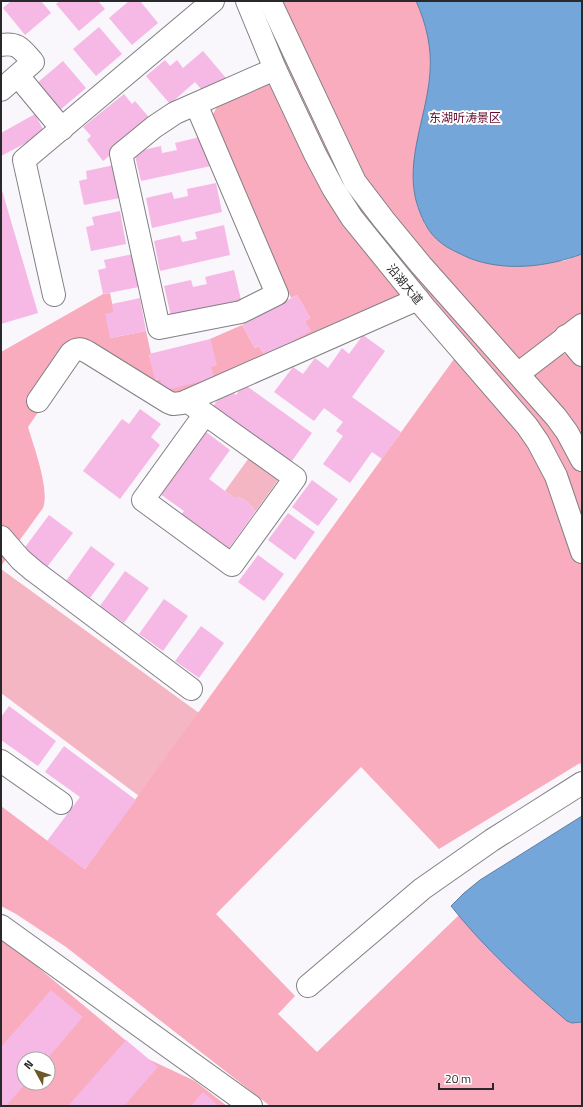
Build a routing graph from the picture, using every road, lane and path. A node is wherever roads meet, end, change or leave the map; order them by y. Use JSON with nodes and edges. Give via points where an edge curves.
{"nodes":[{"id":1,"x":213,"y":1,"type":"edge"},
{"id":2,"x":247,"y":1,"type":"edge"},
{"id":3,"x":270,"y":1,"type":"edge"},
{"id":4,"x":1,"y":45,"type":"edge"},
{"id":5,"x":275,"y":69,"type":"junction"},
{"id":6,"x":18,"y":76,"type":"junction"},
{"id":7,"x":1,"y":90,"type":"edge"},
{"id":8,"x":196,"y":104,"type":"junction"},
{"id":9,"x":62,"y":129,"type":"junction"},
{"id":10,"x":54,"y":295,"type":"dead end"},
{"id":11,"x":418,"y":299,"type":"junction"},
{"id":12,"x":574,"y":330,"type":"edge"},
{"id":13,"x":582,"y":355,"type":"edge"},
{"id":14,"x":519,"y":373,"type":"junction"},
{"id":15,"x":38,"y":401,"type":"dead end"},
{"id":16,"x":187,"y":401,"type":"junction"},
{"id":17,"x":205,"y":414,"type":"junction"},
{"id":18,"x":582,"y":460,"type":"edge"},
{"id":19,"x":1,"y":537,"type":"edge"},
{"id":20,"x":582,"y":552,"type":"edge"},
{"id":21,"x":191,"y":689,"type":"dead end"},
{"id":22,"x":1,"y":761,"type":"edge"},
{"id":23,"x":582,"y":783,"type":"edge"},
{"id":24,"x":61,"y":803,"type":"dead end"},
{"id":25,"x":1,"y":926,"type":"edge"},
{"id":26,"x":308,"y":986,"type":"dead end"},
{"id":27,"x":251,"y":1106,"type":"edge"}],
"edges":[{"from":1,"to":9,"type":"street"},
{"from":2,"to":5,"type":"street","name":"沿湖大道"},
{"from":3,"to":14,"type":"street","via":[[355,182],[421,265]]},
{"from":4,"to":6,"type":"street","via":[[16,45],[33,62]]},
{"from":5,"to":8,"type":"street"},
{"from":5,"to":11,"type":"street","name":"沿湖大道","via":[[333,188],[352,218]]},
{"from":6,"to":7,"type":"street"},
{"from":6,"to":9,"type":"street"},
{"from":8,"to":8,"type":"street","via":[[277,294],[241,312],[159,328],[121,154],[159,123]]},
{"from":9,"to":10,"type":"street","via":[[24,160]]},
{"from":11,"to":16,"type":"street"},
{"from":11,"to":20,"type":"street","name":"沿湖大道","via":[[538,442],[556,476]]},
{"from":12,"to":13,"type":"street"},
{"from":12,"to":14,"type":"street"},
{"from":14,"to":18,"type":"street","via":[[567,432]]},
{"from":15,"to":16,"type":"street","via":[[71,353],[78,349],[89,353],[168,402],[177,404]]},
{"from":16,"to":17,"type":"street"},
{"from":17,"to":17,"type":"street","via":[[143,500],[232,565],[295,478]]},
{"from":19,"to":21,"type":"street","via":[[34,571]]},
{"from":22,"to":24,"type":"street"},
{"from":23,"to":26,"type":"street","via":[[492,840],[422,889]]},
{"from":25,"to":27,"type":"street"}]}
